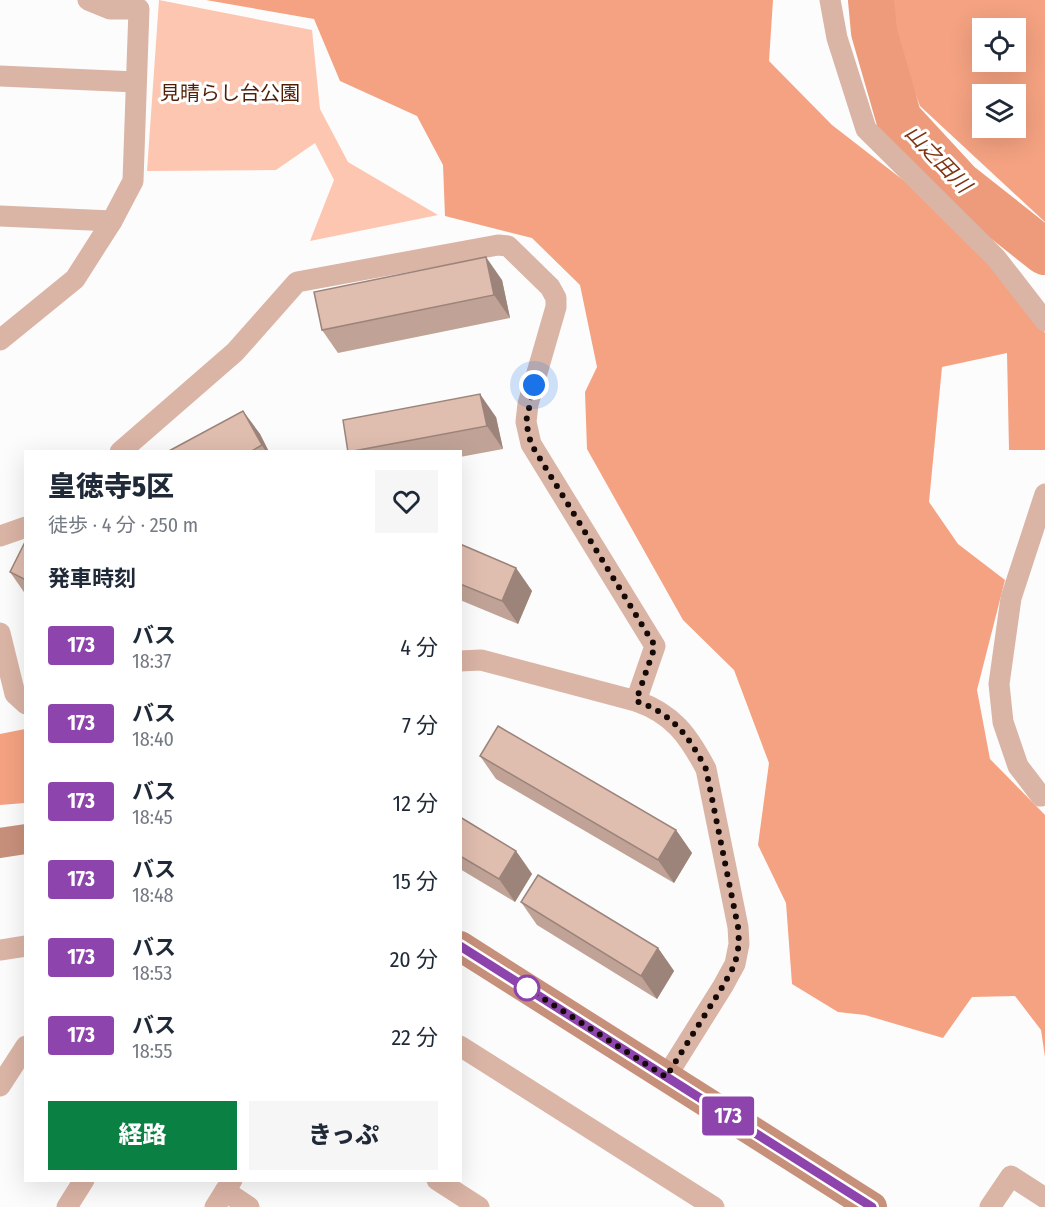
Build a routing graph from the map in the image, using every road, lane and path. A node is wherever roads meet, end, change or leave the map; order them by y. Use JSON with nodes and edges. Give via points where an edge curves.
{"nodes":[{"id":1,"x":88,"y":0,"type":"edge"},
{"id":2,"x":830,"y":0,"type":"edge"},
{"id":3,"x":0,"y":76,"type":"edge"},
{"id":4,"x":136,"y":82,"type":"junction"},
{"id":5,"x":0,"y":216,"type":"edge"},
{"id":6,"x":112,"y":221,"type":"junction"},
{"id":7,"x":1045,"y":321,"type":"edge"},
{"id":8,"x":0,"y":340,"type":"edge"},
{"id":9,"x":122,"y":450,"type":"edge"},
{"id":10,"x":1045,"y":494,"type":"edge"},
{"id":11,"x":24,"y":528,"type":"edge"},
{"id":12,"x":0,"y":536,"type":"edge"},
{"id":13,"x":0,"y":633,"type":"edge"},
{"id":14,"x":462,"y":661,"type":"edge"},
{"id":15,"x":636,"y":701,"type":"junction"},
{"id":16,"x":24,"y":702,"type":"edge"},
{"id":17,"x":1045,"y":795,"type":"edge"},
{"id":18,"x":24,"y":839,"type":"edge"},
{"id":19,"x":0,"y":843,"type":"edge"},
{"id":20,"x":24,"y":946,"type":"edge"},
{"id":21,"x":462,"y":947,"type":"edge"},
{"id":22,"x":0,"y":950,"type":"edge"},
{"id":23,"x":462,"y":1047,"type":"edge"},
{"id":24,"x":24,"y":1049,"type":"edge"},
{"id":25,"x":666,"y":1077,"type":"junction"},
{"id":26,"x":0,"y":1086,"type":"edge"},
{"id":27,"x":83,"y":1182,"type":"edge"},
{"id":28,"x":440,"y":1182,"type":"edge"},
{"id":29,"x":224,"y":1193,"type":"edge"},
{"id":30,"x":1045,"y":1198,"type":"edge"},
{"id":31,"x":67,"y":1207,"type":"edge"},
{"id":32,"x":249,"y":1207,"type":"edge"},
{"id":33,"x":479,"y":1207,"type":"edge"},
{"id":34,"x":714,"y":1207,"type":"edge"},
{"id":35,"x":872,"y":1207,"type":"edge"},
{"id":36,"x":990,"y":1207,"type":"edge"}],
"edges":[{"from":1,"to":4,"type":"street","via":[[110,9],[139,9]]},
{"from":2,"to":7,"type":"street","via":[[837,38],[866,129],[996,258]]},
{"from":3,"to":4,"type":"street"},
{"from":4,"to":6,"type":"street","via":[[133,181]]},
{"from":5,"to":6,"type":"street"},
{"from":6,"to":8,"type":"street","via":[[75,279]]},
{"from":9,"to":15,"type":"street","via":[[235,352],[297,282],[508,246],[550,287],[556,298],[528,404],[526,422],[531,444],[655,646]]},
{"from":10,"to":17,"type":"street","via":[[1011,598],[999,684],[1003,722],[1018,766],[1041,796]]},
{"from":11,"to":12,"type":"street"},
{"from":13,"to":16,"type":"street","via":[[15,694]]},
{"from":14,"to":15,"type":"street","via":[[481,660]]},
{"from":15,"to":25,"type":"street","via":[[656,708],[678,725],[706,769],[738,927],[735,964]]},
{"from":18,"to":19,"type":"street"},
{"from":20,"to":22,"type":"street"},
{"from":21,"to":25,"type":"street"},
{"from":23,"to":34,"type":"street"},
{"from":24,"to":26,"type":"street"},
{"from":25,"to":35,"type":"street"},
{"from":27,"to":31,"type":"street"},
{"from":28,"to":33,"type":"street"},
{"from":29,"to":32,"type":"street"},
{"from":30,"to":36,"type":"street","via":[[1011,1176]]}]}
